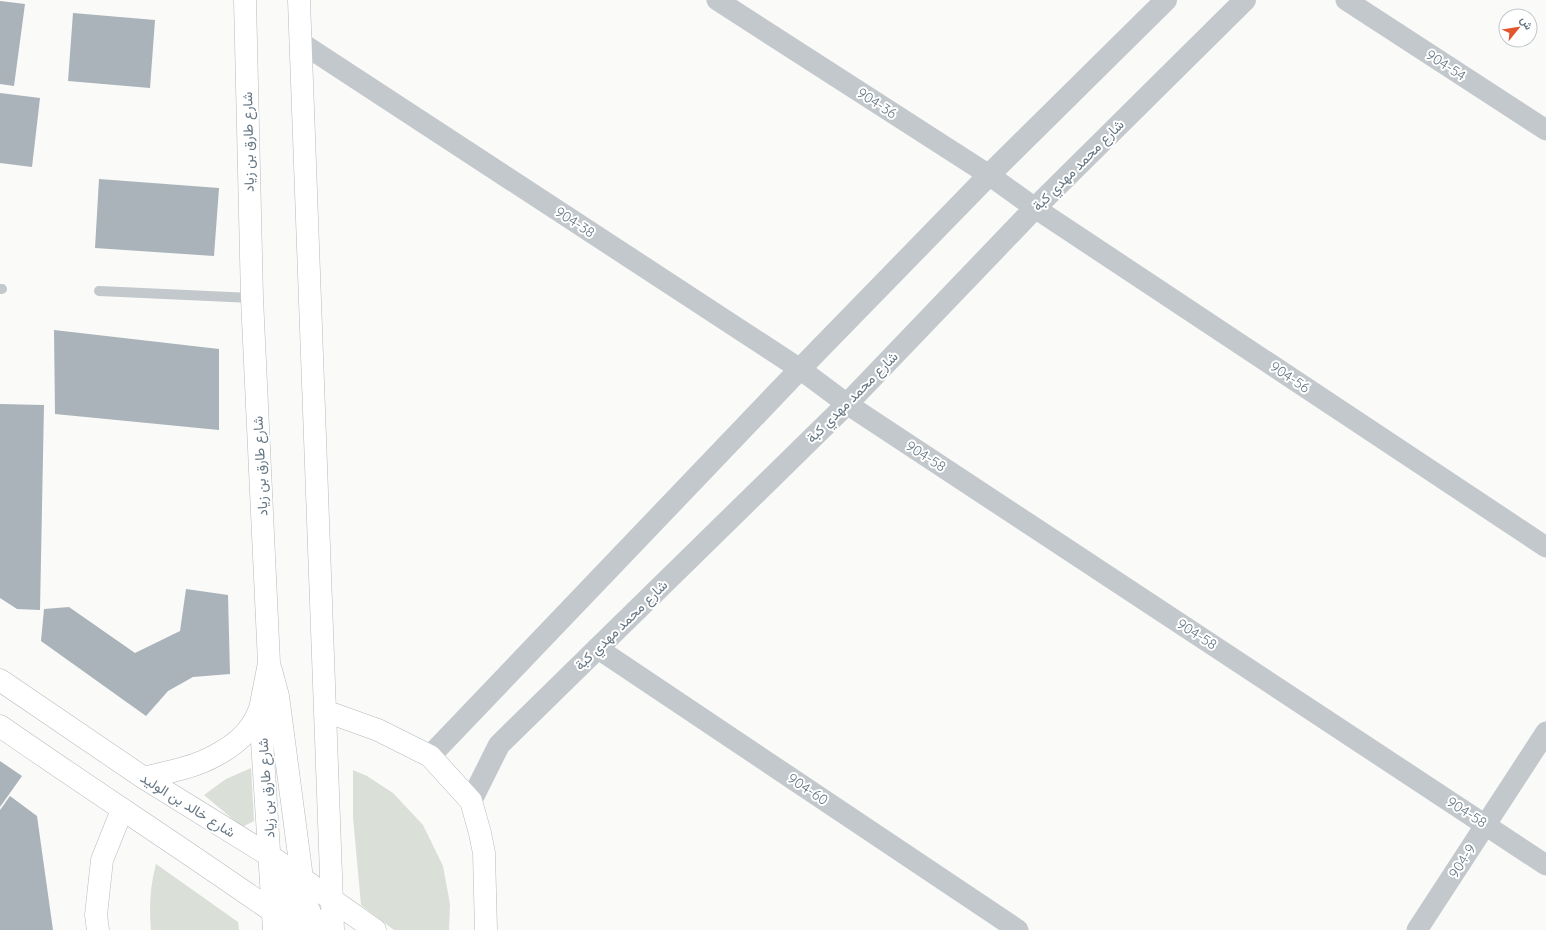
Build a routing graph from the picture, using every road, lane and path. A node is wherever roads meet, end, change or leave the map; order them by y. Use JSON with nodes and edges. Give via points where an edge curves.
{"nodes":[{"id":1,"x":245,"y":0,"type":"edge"},
{"id":2,"x":299,"y":0,"type":"edge"},
{"id":3,"x":717,"y":0,"type":"edge"},
{"id":4,"x":1166,"y":0,"type":"edge"},
{"id":5,"x":1245,"y":0,"type":"edge"},
{"id":6,"x":1346,"y":0,"type":"edge"},
{"id":7,"x":300,"y":42,"type":"junction"},
{"id":8,"x":1546,"y":130,"type":"edge"},
{"id":9,"x":989,"y":176,"type":"junction"},
{"id":10,"x":1035,"y":208,"type":"junction"},
{"id":11,"x":99,"y":291,"type":"dead end"},
{"id":12,"x":252,"y":298,"type":"junction"},
{"id":13,"x":800,"y":369,"type":"junction"},
{"id":14,"x":847,"y":404,"type":"junction"},
{"id":15,"x":1546,"y":547,"type":"edge"},
{"id":16,"x":597,"y":648,"type":"junction"},
{"id":17,"x":269,"y":663,"type":"junction"},
{"id":18,"x":0,"y":680,"type":"edge"},
{"id":19,"x":260,"y":709,"type":"junction"},
{"id":20,"x":325,"y":711,"type":"junction"},
{"id":21,"x":0,"y":726,"type":"edge"},
{"id":22,"x":1546,"y":732,"type":"edge"},
{"id":23,"x":430,"y":756,"type":"junction"},
{"id":24,"x":144,"y":778,"type":"junction"},
{"id":25,"x":471,"y":801,"type":"junction"},
{"id":26,"x":122,"y":810,"type":"junction"},
{"id":27,"x":1486,"y":824,"type":"junction"},
{"id":28,"x":270,"y":856,"type":"junction"},
{"id":29,"x":1546,"y":865,"type":"edge"},
{"id":30,"x":302,"y":878,"type":"junction"},
{"id":31,"x":333,"y":900,"type":"junction"},
{"id":32,"x":273,"y":920,"type":"edge"},
{"id":33,"x":98,"y":930,"type":"edge"},
{"id":34,"x":303,"y":930,"type":"edge"},
{"id":35,"x":333,"y":930,"type":"edge"},
{"id":36,"x":375,"y":930,"type":"edge"},
{"id":37,"x":486,"y":930,"type":"edge"},
{"id":38,"x":1018,"y":930,"type":"edge"},
{"id":39,"x":1417,"y":930,"type":"edge"}],
"edges":[{"from":1,"to":12,"type":"main road","name":"شارع طارق بن زياد"},
{"from":2,"to":7,"type":"main road"},
{"from":3,"to":9,"type":"street","name":"904-36"},
{"from":4,"to":9,"type":"street"},
{"from":5,"to":10,"type":"street","name":"شارع محمد مهدي كبة"},
{"from":6,"to":8,"type":"street","name":"904-54"},
{"from":7,"to":13,"type":"street","name":"904-38"},
{"from":7,"to":20,"type":"main road"},
{"from":9,"to":10,"type":"street","name":"904-36"},
{"from":9,"to":13,"type":"street"},
{"from":10,"to":14,"type":"street","name":"شارع محمد مهدي كبة"},
{"from":10,"to":15,"type":"street","name":"904-56"},
{"from":11,"to":12,"type":"lane"},
{"from":12,"to":17,"type":"main road","name":"شارع طارق بن زياد"},
{"from":13,"to":14,"type":"street","name":"904-38"},
{"from":13,"to":23,"type":"street"},
{"from":14,"to":16,"type":"street","name":"شارع محمد مهدي كبة"},
{"from":14,"to":27,"type":"street","name":"904-58"},
{"from":16,"to":25,"type":"street","name":"شارع محمد مهدي كبة","via":[[499,745]]},
{"from":16,"to":38,"type":"street","name":"904-60"},
{"from":17,"to":19,"type":"main road","name":"شارع طارق بن زياد"},
{"from":17,"to":30,"type":"main road","via":[[278,696]]},
{"from":18,"to":24,"type":"main road","name":"شارع خالد بن الوليد"},
{"from":19,"to":24,"type":"main road","via":[[241,738],[215,756],[184,768]]},
{"from":19,"to":28,"type":"main road","name":"شارع طارق بن زياد"},
{"from":20,"to":23,"type":"main road","via":[[378,730]]},
{"from":20,"to":31,"type":"main road"},
{"from":21,"to":26,"type":"main road"},
{"from":22,"to":27,"type":"street","name":"904-9"},
{"from":23,"to":25,"type":"main road"},
{"from":24,"to":28,"type":"main road","name":"شارع خالد بن الوليد"},
{"from":25,"to":37,"type":"main road","via":[[484,853]]},
{"from":26,"to":32,"type":"main road"},
{"from":26,"to":33,"type":"main road","via":[[102,860],[96,915]]},
{"from":27,"to":29,"type":"street","name":"904-58"},
{"from":27,"to":39,"type":"street","name":"904-9"},
{"from":28,"to":30,"type":"main road","name":"شارع خالد بن الوليد"},
{"from":28,"to":32,"type":"main road","name":"شارع طارق بن زياد"},
{"from":28,"to":34,"type":"main road"},
{"from":30,"to":31,"type":"main road","name":"شارع خالد بن الوليد"},
{"from":30,"to":34,"type":"main road","via":[[307,906]]},
{"from":31,"to":35,"type":"main road"},
{"from":31,"to":36,"type":"main road","name":"شارع خالد بن الوليد"},
{"from":32,"to":34,"type":"main road"}]}
